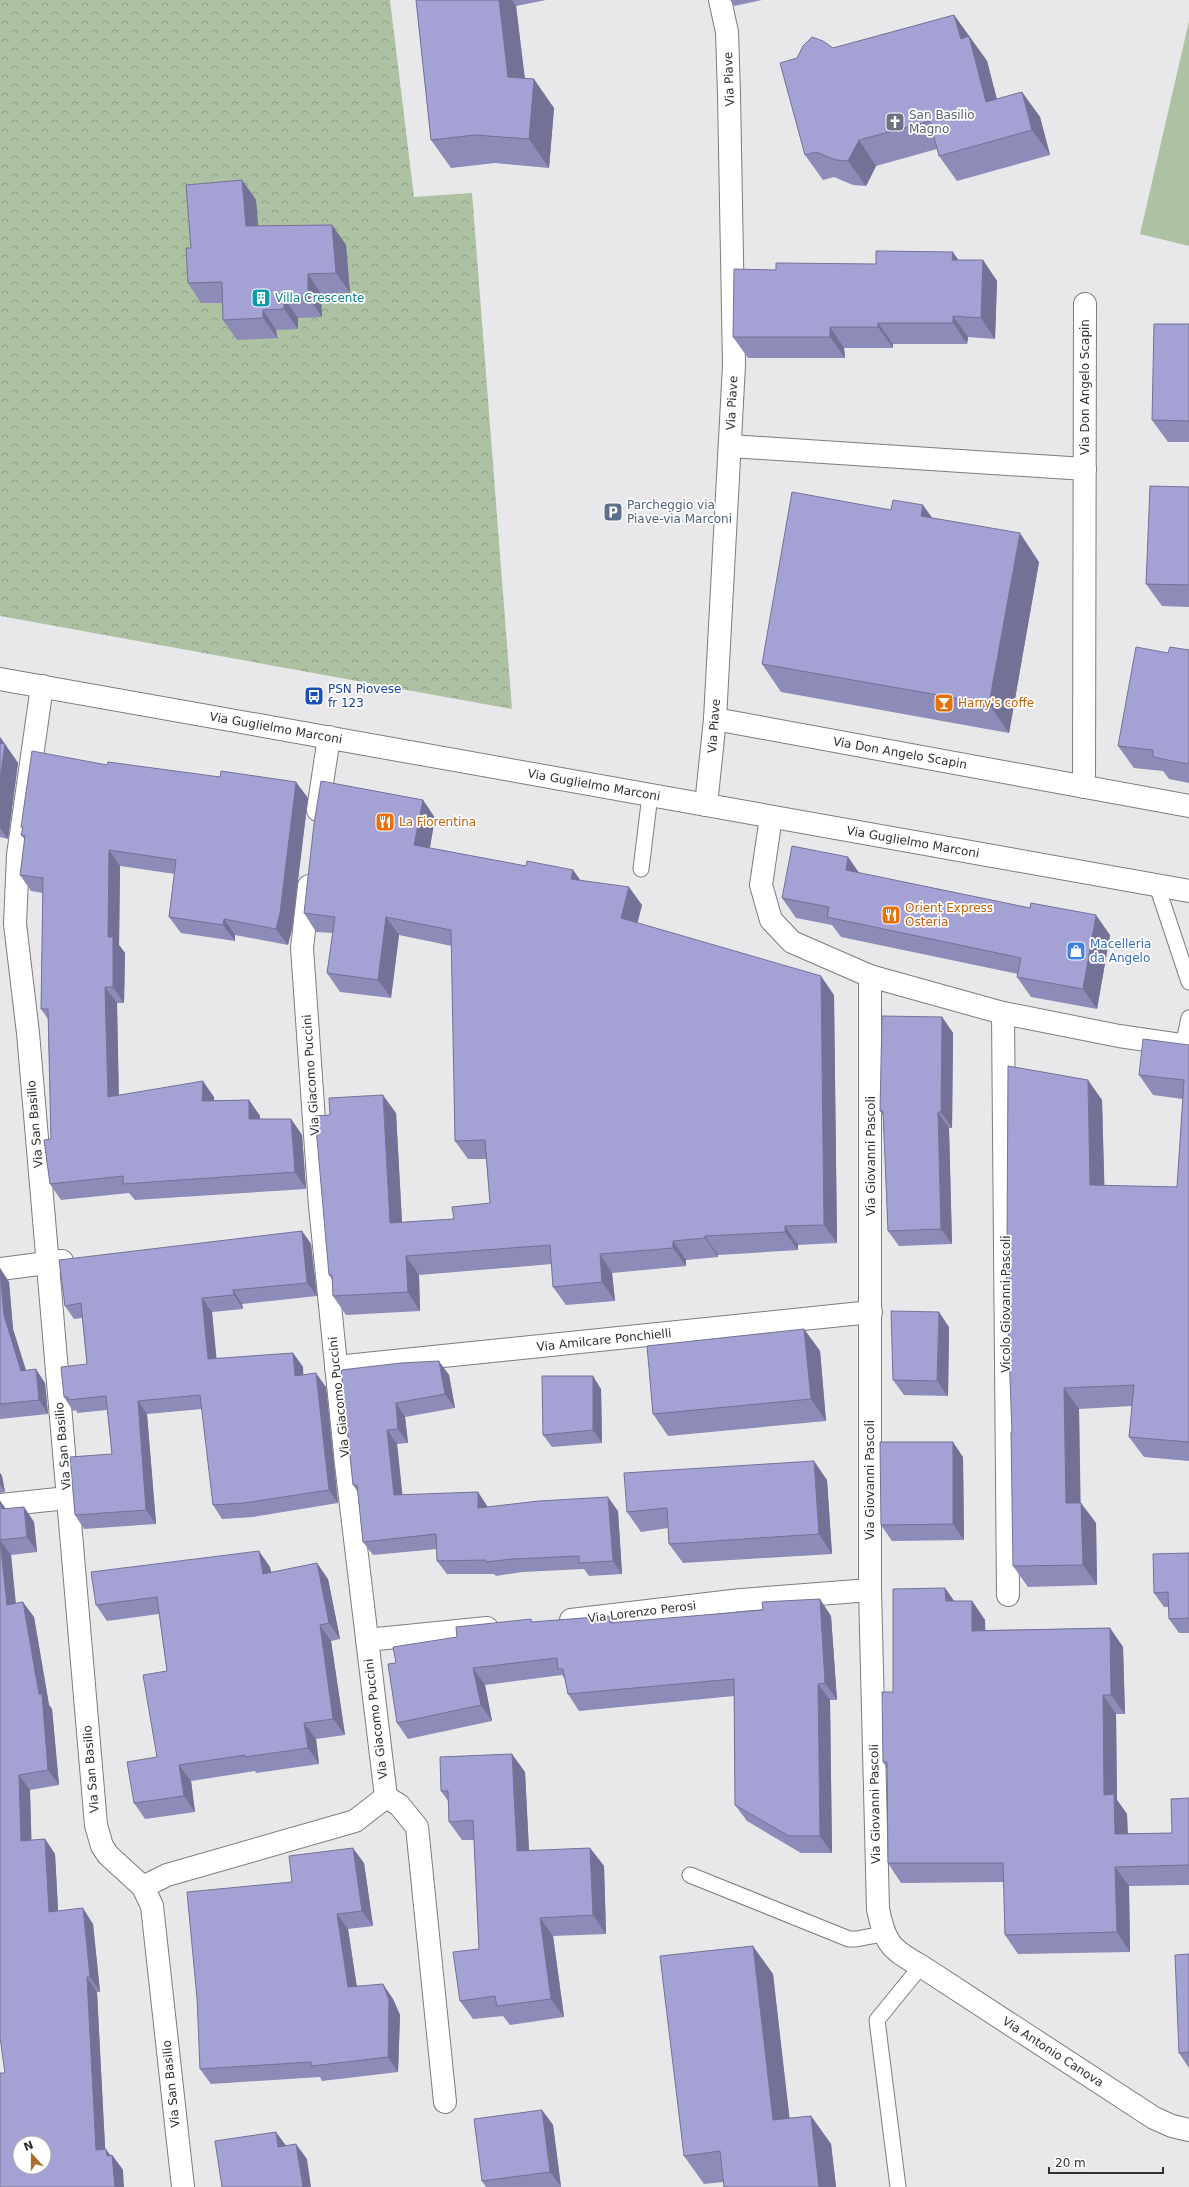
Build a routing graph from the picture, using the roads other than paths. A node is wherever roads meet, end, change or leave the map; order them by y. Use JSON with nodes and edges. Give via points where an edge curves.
{"nodes":[{"id":1,"x":720,"y":0,"type":"edge"},
{"id":2,"x":1085,"y":304,"type":"dead end"},
{"id":3,"x":730,"y":446,"type":"junction"},
{"id":4,"x":1085,"y":469,"type":"junction"},
{"id":5,"x":0,"y":679,"type":"edge"},
{"id":6,"x":42,"y":686,"type":"junction"},
{"id":7,"x":716,"y":719,"type":"junction"},
{"id":8,"x":329,"y":737,"type":"junction"},
{"id":9,"x":1084,"y":787,"type":"junction"},
{"id":10,"x":650,"y":795,"type":"junction"},
{"id":11,"x":706,"y":805,"type":"junction"},
{"id":12,"x":1189,"y":806,"type":"edge"},
{"id":13,"x":771,"y":817,"type":"junction"},
{"id":14,"x":316,"y":826,"type":"edge"},
{"id":15,"x":311,"y":864,"type":"edge"},
{"id":16,"x":641,"y":868,"type":"dead end"},
{"id":17,"x":1158,"y":886,"type":"junction"},
{"id":18,"x":1189,"y":892,"type":"edge"},
{"id":19,"x":870,"y":976,"type":"junction"},
{"id":20,"x":1189,"y":982,"type":"edge"},
{"id":21,"x":1003,"y":1013,"type":"junction"},
{"id":22,"x":1189,"y":1018,"type":"edge"},
{"id":23,"x":1186,"y":1046,"type":"edge"},
{"id":24,"x":78,"y":1259,"type":"edge"},
{"id":25,"x":47,"y":1263,"type":"junction"},
{"id":26,"x":0,"y":1269,"type":"edge"},
{"id":27,"x":871,"y":1312,"type":"junction"},
{"id":28,"x":336,"y":1367,"type":"junction"},
{"id":29,"x":67,"y":1498,"type":"junction"},
{"id":30,"x":0,"y":1505,"type":"edge"},
{"id":31,"x":870,"y":1590,"type":"junction"},
{"id":32,"x":1008,"y":1595,"type":"dead end"},
{"id":33,"x":553,"y":1622,"type":"edge"},
{"id":34,"x":507,"y":1626,"type":"edge"},
{"id":35,"x":367,"y":1640,"type":"junction"},
{"id":36,"x":386,"y":1797,"type":"junction"},
{"id":37,"x":690,"y":1875,"type":"dead end"},
{"id":38,"x":143,"y":1887,"type":"junction"},
{"id":39,"x":883,"y":1934,"type":"junction"},
{"id":40,"x":921,"y":1966,"type":"junction"},
{"id":41,"x":445,"y":2102,"type":"dead end"},
{"id":42,"x":1189,"y":2130,"type":"edge"},
{"id":43,"x":183,"y":2187,"type":"edge"},
{"id":44,"x":898,"y":2187,"type":"edge"}],
"edges":[{"from":1,"to":3,"type":"street","name":"Via Piave","via":[[727,32],[729,94],[734,365]]},
{"from":2,"to":4,"type":"street","name":"Via Don Angelo Scapin"},
{"from":3,"to":4,"type":"street","name":"Via Don Angelo Scapin"},
{"from":3,"to":7,"type":"street","name":"Via Piave"},
{"from":4,"to":9,"type":"street","name":"Via Don Angelo Scapin"},
{"from":5,"to":6,"type":"street","name":"Via Guglielmo Marconi"},
{"from":6,"to":8,"type":"street","name":"Via Guglielmo Marconi"},
{"from":6,"to":25,"type":"street","name":"Via San Basilio","via":[[18,855],[15,924],[28,1033]]},
{"from":7,"to":9,"type":"street","name":"Via Don Angelo Scapin"},
{"from":7,"to":11,"type":"street","name":"Via Piave"},
{"from":8,"to":10,"type":"street","name":"Via Guglielmo Marconi"},
{"from":8,"to":14,"type":"street"},
{"from":9,"to":12,"type":"street","name":"Via Don Angelo Scapin"},
{"from":10,"to":11,"type":"street","name":"Via Guglielmo Marconi"},
{"from":10,"to":16,"type":"lane"},
{"from":11,"to":13,"type":"street","name":"Via Guglielmo Marconi"},
{"from":13,"to":17,"type":"street","name":"Via Guglielmo Marconi"},
{"from":13,"to":19,"type":"street","via":[[761,885],[771,920],[792,942]]},
{"from":15,"to":28,"type":"street","name":"Via Giacomo Puccini","via":[[302,948],[314,1231]]},
{"from":17,"to":18,"type":"street","name":"Via Guglielmo Marconi"},
{"from":17,"to":20,"type":"lane"},
{"from":19,"to":21,"type":"street"},
{"from":19,"to":27,"type":"street","name":"Via Giovanni Pascoli"},
{"from":21,"to":23,"type":"street","via":[[1119,1036]]},
{"from":21,"to":32,"type":"street","name":"Vicolo Giovanni Pascoli"},
{"from":22,"to":23,"type":"lane"},
{"from":24,"to":25,"type":"street"},
{"from":25,"to":26,"type":"street"},
{"from":25,"to":29,"type":"street","name":"Via San Basilio"},
{"from":27,"to":28,"type":"street","name":"Via Amilcare Ponchielli"},
{"from":27,"to":31,"type":"street","name":"Via Giovanni Pascoli"},
{"from":28,"to":35,"type":"street","name":"Via Giacomo Puccini"},
{"from":29,"to":30,"type":"street"},
{"from":29,"to":38,"type":"street","name":"Via San Basilio","via":[[96,1825],[102,1846],[108,1855]]},
{"from":31,"to":33,"type":"street","name":"Via Lorenzo Perosi","via":[[741,1600]]},
{"from":31,"to":39,"type":"street","name":"Via Giovanni Pascoli","via":[[878,1909]]},
{"from":34,"to":35,"type":"street"},
{"from":35,"to":36,"type":"street","name":"Via Giacomo Puccini"},
{"from":36,"to":38,"type":"street","name":"Via Giacomo Puccini","via":[[355,1821],[168,1875]]},
{"from":36,"to":41,"type":"street","via":[[399,1805],[417,1826]]},
{"from":37,"to":39,"type":"lane","via":[[849,1939]]},
{"from":38,"to":43,"type":"street","name":"Via San Basilio","via":[[152,1906]]},
{"from":39,"to":40,"type":"street","name":"Via Giovanni Pascoli","via":[[899,1954]]},
{"from":40,"to":42,"type":"street","name":"Via Antonio Canova","via":[[1154,2118]]},
{"from":40,"to":44,"type":"lane","via":[[877,2020]]}]}
